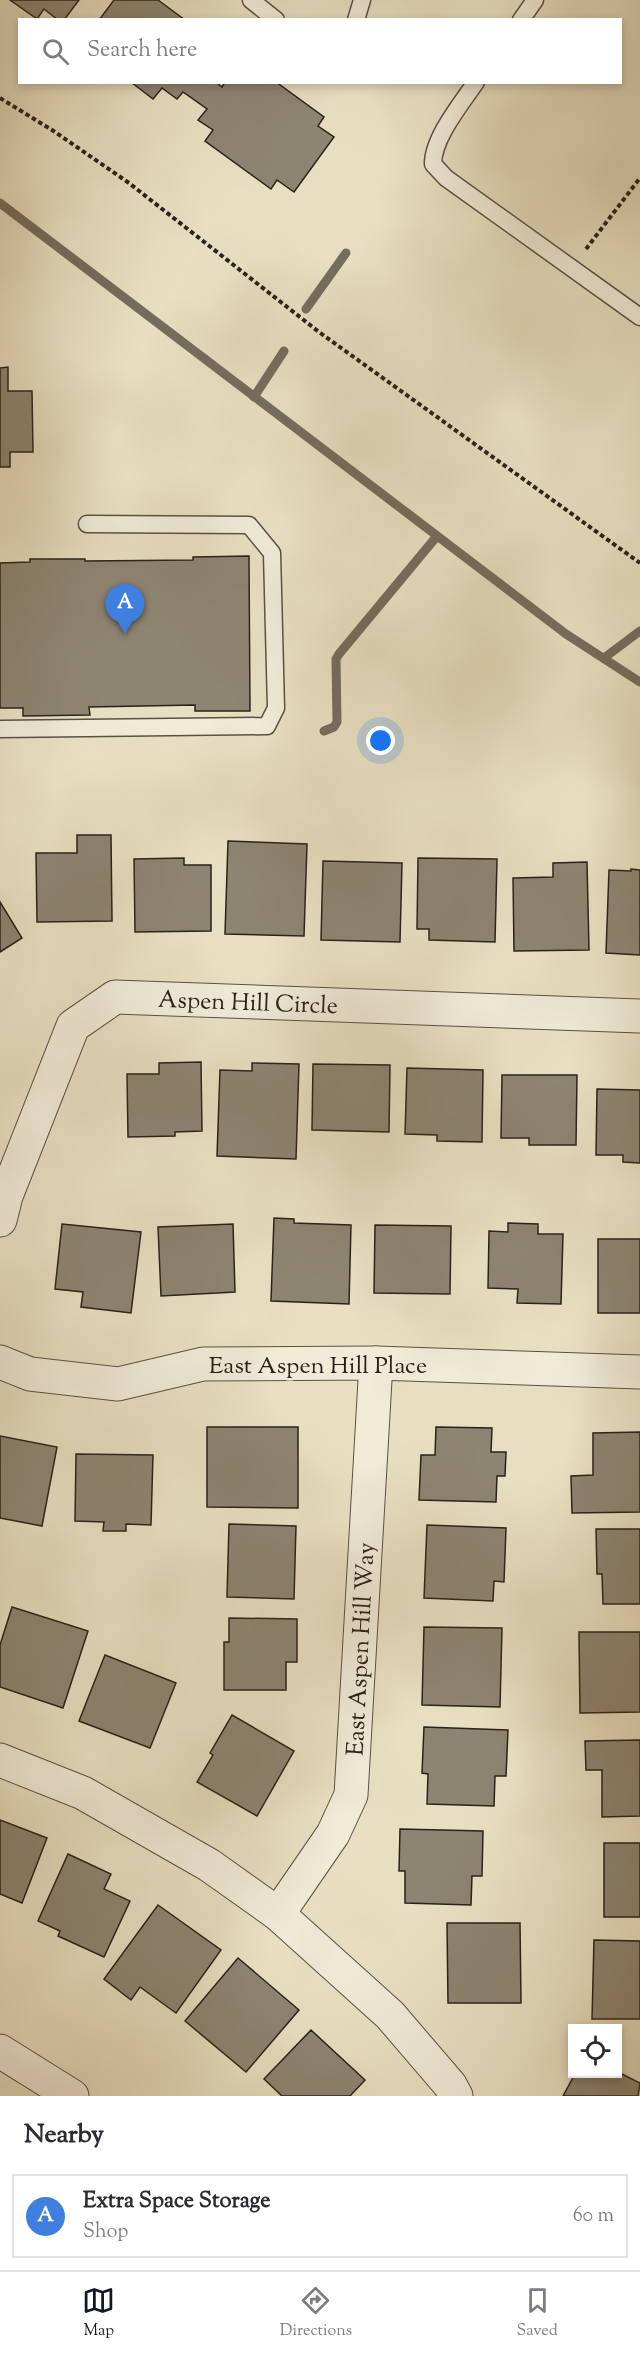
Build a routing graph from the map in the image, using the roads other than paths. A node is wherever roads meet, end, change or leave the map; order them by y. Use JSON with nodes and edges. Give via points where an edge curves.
{"nodes":[{"id":1,"x":251,"y":0,"type":"edge"},
{"id":2,"x":362,"y":0,"type":"edge"},
{"id":3,"x":535,"y":0,"type":"edge"},
{"id":4,"x":274,"y":18,"type":"edge"},
{"id":5,"x":357,"y":18,"type":"edge"},
{"id":6,"x":522,"y":18,"type":"edge"},
{"id":7,"x":475,"y":84,"type":"edge"},
{"id":8,"x":640,"y":317,"type":"edge"},
{"id":9,"x":87,"y":524,"type":"dead end"},
{"id":10,"x":0,"y":729,"type":"edge"},
{"id":11,"x":640,"y":1016,"type":"edge"},
{"id":12,"x":0,"y":1220,"type":"edge"},
{"id":13,"x":0,"y":1362,"type":"edge"},
{"id":14,"x":376,"y":1363,"type":"junction"},
{"id":15,"x":640,"y":1372,"type":"edge"},
{"id":16,"x":0,"y":1761,"type":"edge"},
{"id":17,"x":278,"y":1914,"type":"junction"},
{"id":18,"x":0,"y":2051,"type":"edge"},
{"id":19,"x":67,"y":2094,"type":"edge"},
{"id":20,"x":456,"y":2096,"type":"edge"}],
"edges":[{"from":1,"to":4,"type":"lane"},
{"from":2,"to":5,"type":"lane"},
{"from":3,"to":6,"type":"lane"},
{"from":7,"to":8,"type":"lane","via":[[449,123],[433,154],[433,164],[446,178]]},
{"from":9,"to":10,"type":"lane","via":[[249,525],[272,553],[276,708],[267,726]]},
{"from":11,"to":12,"type":"street","name":"Aspen Hill Circle","via":[[114,997],[73,1026]]},
{"from":13,"to":14,"type":"street","name":"East Aspen Hill Place","via":[[30,1374],[118,1384],[203,1364]]},
{"from":14,"to":15,"type":"street","name":"East Aspen Hill Place"},
{"from":14,"to":17,"type":"street","name":"East Aspen Hill Way","via":[[351,1795],[333,1834]]},
{"from":16,"to":17,"type":"street","via":[[82,1793],[209,1865]]},
{"from":17,"to":20,"type":"street","via":[[390,2014]]},
{"from":18,"to":19,"type":"street"}]}
